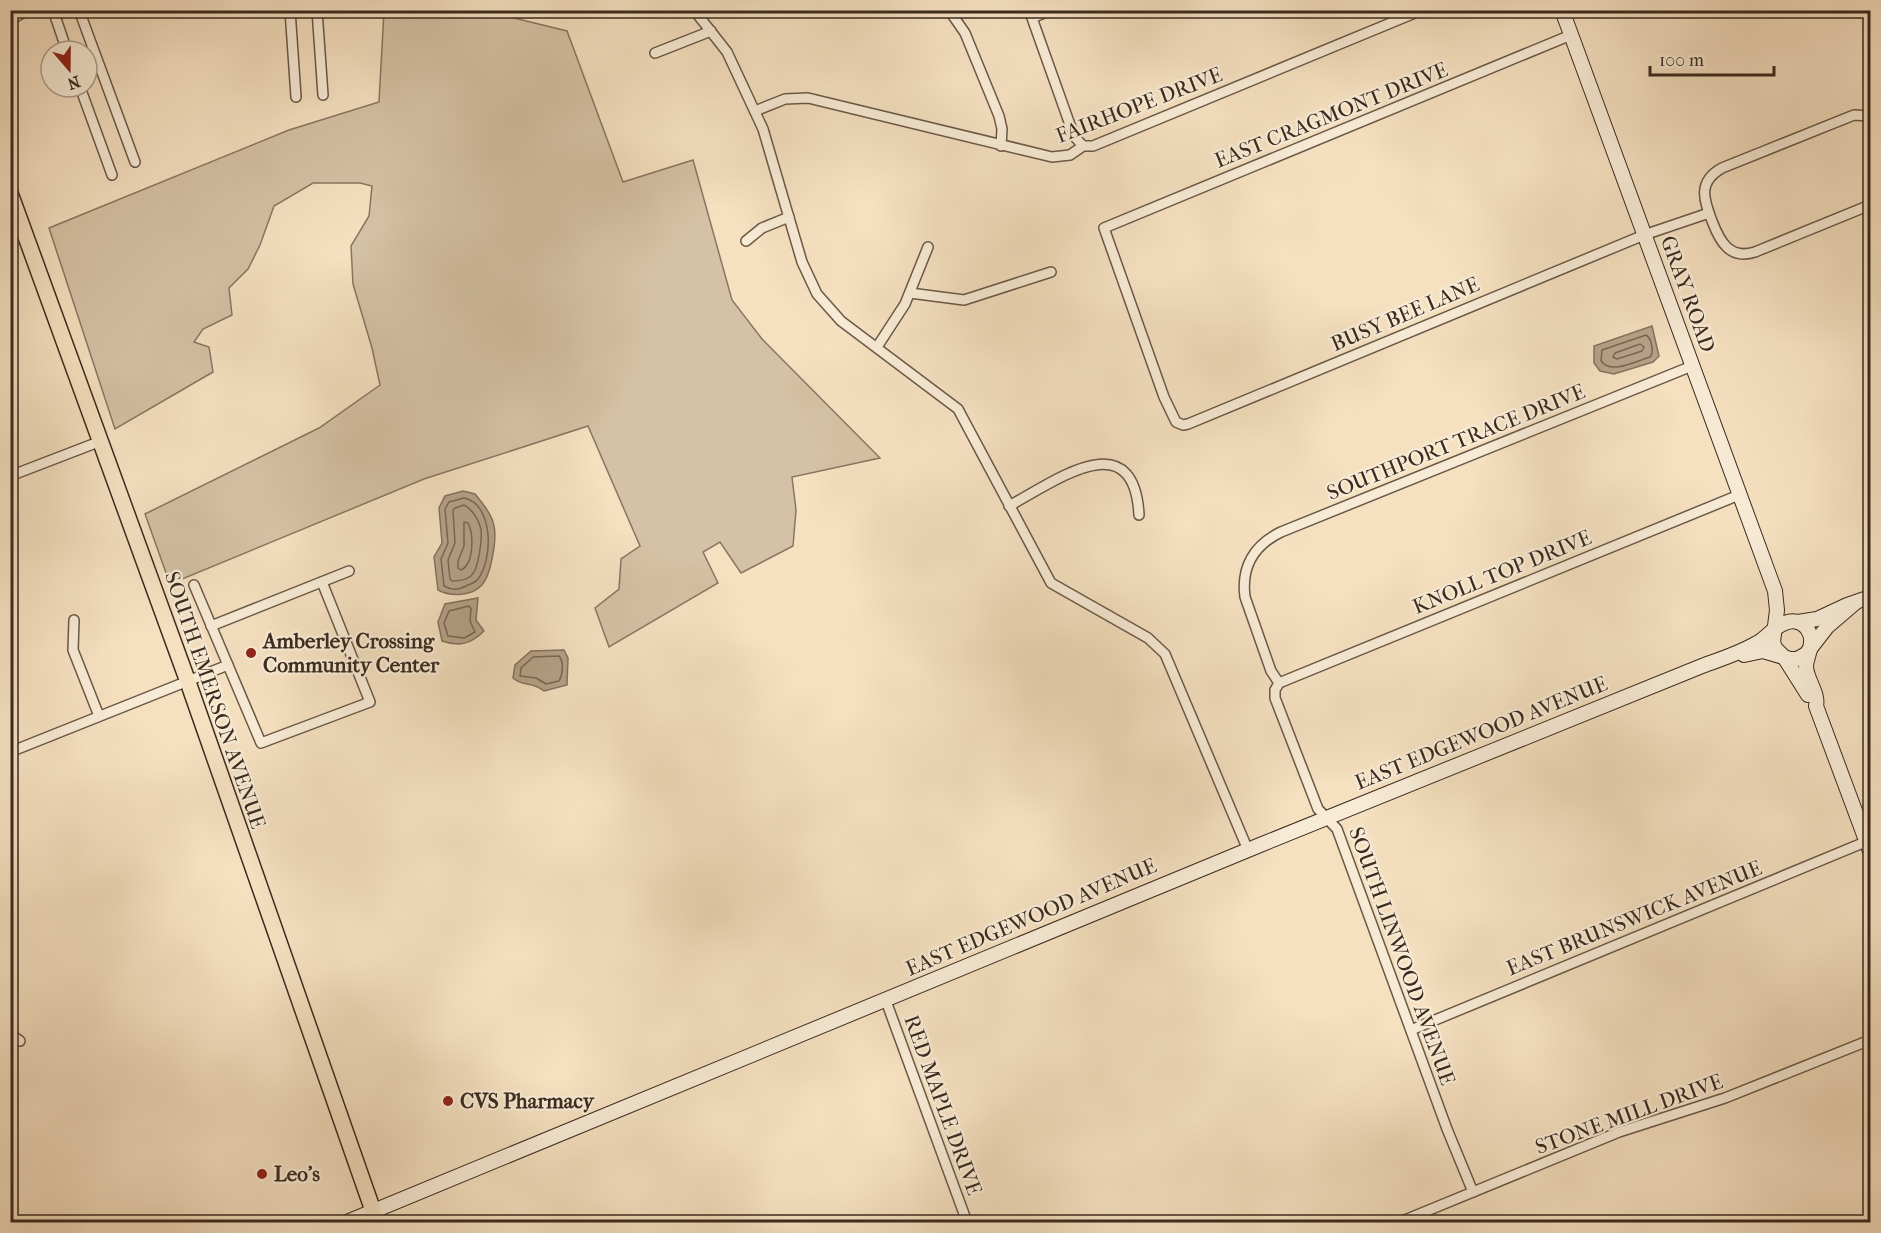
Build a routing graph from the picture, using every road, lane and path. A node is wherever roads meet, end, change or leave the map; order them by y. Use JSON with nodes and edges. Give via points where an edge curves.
{"nodes":[{"id":1,"x":28,"y":10,"type":"edge"},
{"id":2,"x":52,"y":10,"type":"edge"},
{"id":3,"x":79,"y":10,"type":"edge"},
{"id":4,"x":291,"y":10,"type":"edge"},
{"id":5,"x":317,"y":10,"type":"edge"},
{"id":6,"x":694,"y":10,"type":"edge"},
{"id":7,"x":949,"y":10,"type":"edge"},
{"id":8,"x":1051,"y":10,"type":"edge"},
{"id":9,"x":1422,"y":10,"type":"edge"},
{"id":10,"x":1562,"y":10,"type":"edge"},
{"id":11,"x":11,"y":18,"type":"edge"},
{"id":12,"x":711,"y":31,"type":"junction"},
{"id":13,"x":1571,"y":35,"type":"junction"},
{"id":14,"x":63,"y":39,"type":"edge"},
{"id":15,"x":655,"y":53,"type":"dead end"},
{"id":16,"x":323,"y":95,"type":"dead end"},
{"id":17,"x":296,"y":97,"type":"dead end"},
{"id":18,"x":84,"y":99,"type":"edge"},
{"id":19,"x":755,"y":111,"type":"junction"},
{"id":20,"x":1870,"y":116,"type":"edge"},
{"id":21,"x":1001,"y":146,"type":"junction"},
{"id":22,"x":1083,"y":146,"type":"junction"},
{"id":23,"x":135,"y":162,"type":"dead end"},
{"id":24,"x":112,"y":175,"type":"dead end"},
{"id":25,"x":10,"y":193,"type":"edge"},
{"id":26,"x":1870,"y":205,"type":"edge"},
{"id":27,"x":1709,"y":213,"type":"junction"},
{"id":28,"x":789,"y":217,"type":"junction"},
{"id":29,"x":1644,"y":235,"type":"junction"},
{"id":30,"x":746,"y":241,"type":"dead end"},
{"id":31,"x":928,"y":247,"type":"dead end"},
{"id":32,"x":1051,"y":272,"type":"dead end"},
{"id":33,"x":910,"y":293,"type":"junction"},
{"id":34,"x":877,"y":347,"type":"junction"},
{"id":35,"x":1692,"y":366,"type":"junction"},
{"id":36,"x":1179,"y":424,"type":"joint"},
{"id":37,"x":100,"y":441,"type":"junction"},
{"id":38,"x":10,"y":476,"type":"edge"},
{"id":39,"x":1738,"y":495,"type":"junction"},
{"id":40,"x":1009,"y":506,"type":"junction"},
{"id":41,"x":1139,"y":515,"type":"dead end"},
{"id":42,"x":1246,"y":568,"type":"joint"},
{"id":43,"x":349,"y":571,"type":"dead end"},
{"id":44,"x":322,"y":582,"type":"junction"},
{"id":45,"x":194,"y":585,"type":"dead end"},
{"id":46,"x":1775,"y":591,"type":"junction"},
{"id":47,"x":1870,"y":597,"type":"edge"},
{"id":48,"x":1855,"y":603,"type":"junction"},
{"id":49,"x":74,"y":620,"type":"dead end"},
{"id":50,"x":1798,"y":622,"type":"junction"},
{"id":51,"x":211,"y":626,"type":"junction"},
{"id":52,"x":1776,"y":629,"type":"junction"},
{"id":53,"x":1810,"y":648,"type":"junction"},
{"id":54,"x":1734,"y":655,"type":"junction"},
{"id":55,"x":1784,"y":657,"type":"junction"},
{"id":56,"x":228,"y":665,"type":"junction"},
{"id":57,"x":188,"y":682,"type":"junction"},
{"id":58,"x":1279,"y":683,"type":"junction"},
{"id":59,"x":1816,"y":706,"type":"junction"},
{"id":60,"x":99,"y":716,"type":"junction"},
{"id":61,"x":10,"y":752,"type":"edge"},
{"id":62,"x":1327,"y":818,"type":"junction"},
{"id":63,"x":1869,"y":844,"type":"edge"},
{"id":64,"x":1248,"y":850,"type":"junction"},
{"id":65,"x":886,"y":1000,"type":"junction"},
{"id":66,"x":1411,"y":1030,"type":"junction"},
{"id":67,"x":10,"y":1034,"type":"edge"},
{"id":68,"x":1870,"y":1040,"type":"edge"},
{"id":69,"x":20,"y":1041,"type":"dead end"},
{"id":70,"x":1473,"y":1192,"type":"junction"},
{"id":71,"x":375,"y":1217,"type":"edge"},
{"id":72,"x":347,"y":1222,"type":"edge"},
{"id":73,"x":967,"y":1222,"type":"edge"},
{"id":74,"x":1400,"y":1222,"type":"edge"}],
"edges":[{"from":1,"to":11,"type":"street"},
{"from":2,"to":14,"type":"street"},
{"from":3,"to":23,"type":"street"},
{"from":4,"to":17,"type":"street"},
{"from":5,"to":16,"type":"street"},
{"from":6,"to":12,"type":"street"},
{"from":7,"to":21,"type":"street","via":[[965,33],[999,116]]},
{"from":8,"to":22,"type":"street","via":[[1032,18],[1074,136]]},
{"from":9,"to":22,"type":"street","name":"FAIRHOPE DRIVE","via":[[1093,146]]},
{"from":10,"to":13,"type":"main road","name":"GRAY ROAD"},
{"from":12,"to":15,"type":"street"},
{"from":12,"to":19,"type":"street","via":[[727,52]]},
{"from":13,"to":29,"type":"main road","name":"GRAY ROAD"},
{"from":13,"to":36,"type":"street","name":"EAST CRAGMONT DRIVE","via":[[1104,228],[1164,397]]},
{"from":18,"to":24,"type":"street"},
{"from":19,"to":21,"type":"street","name":"FAIRHOPE DRIVE","via":[[785,99],[808,98]]},
{"from":19,"to":28,"type":"street","via":[[767,138]]},
{"from":20,"to":27,"type":"street","via":[[1854,115],[1715,172],[1704,192]]},
{"from":21,"to":22,"type":"street","name":"FAIRHOPE DRIVE","via":[[1058,157],[1070,156]]},
{"from":25,"to":37,"type":"main road","name":"SOUTH EMERSON AVENUE"},
{"from":26,"to":27,"type":"street","via":[[1744,254],[1723,245]]},
{"from":27,"to":29,"type":"street","name":"BUSY BEE LANE"},
{"from":28,"to":30,"type":"street","via":[[762,228]]},
{"from":28,"to":34,"type":"street","via":[[803,265],[817,294],[841,321]]},
{"from":29,"to":35,"type":"main road","name":"GRAY ROAD"},
{"from":29,"to":36,"type":"street","name":"BUSY BEE LANE","via":[[1188,424]]},
{"from":31,"to":33,"type":"street"},
{"from":32,"to":33,"type":"street","via":[[964,300]]},
{"from":33,"to":34,"type":"street"},
{"from":34,"to":40,"type":"street","via":[[958,409]]},
{"from":35,"to":39,"type":"main road","name":"GRAY ROAD"},
{"from":35,"to":42,"type":"street","name":"SOUTHPORT TRACE DRIVE","via":[[1275,535],[1259,546]]},
{"from":37,"to":38,"type":"street"},
{"from":37,"to":57,"type":"main road","name":"SOUTH EMERSON AVENUE"},
{"from":39,"to":46,"type":"main road","name":"GRAY ROAD"},
{"from":39,"to":58,"type":"street","name":"KNOLL TOP DRIVE"},
{"from":40,"to":41,"type":"street","via":[[1086,465],[1105,462],[1125,472],[1138,493]]},
{"from":40,"to":64,"type":"street","via":[[1051,583],[1148,638],[1165,654]]},
{"from":42,"to":58,"type":"street","name":"SOUTH LINWOOD AVENUE","via":[[1247,605]]},
{"from":43,"to":44,"type":"street"},
{"from":44,"to":51,"type":"street"},
{"from":44,"to":56,"type":"street","via":[[370,702],[261,743]]},
{"from":45,"to":51,"type":"street"},
{"from":46,"to":50,"type":"main road","name":"GRAY ROAD"},
{"from":46,"to":52,"type":"main road","name":"GRAY ROAD"},
{"from":47,"to":48,"type":"main road"},
{"from":48,"to":50,"type":"main road","via":[[1817,619]]},
{"from":48,"to":53,"type":"main road"},
{"from":49,"to":60,"type":"street","via":[[74,650]]},
{"from":50,"to":52,"type":"main road","via":[[1786,622]]},
{"from":50,"to":53,"type":"main road","via":[[1809,631]]},
{"from":51,"to":56,"type":"street"},
{"from":52,"to":54,"type":"main road","name":"EAST EDGEWOOD AVENUE"},
{"from":52,"to":55,"type":"main road","via":[[1774,648]]},
{"from":53,"to":55,"type":"main road","via":[[1797,659]]},
{"from":53,"to":59,"type":"main road","via":[[1807,672]]},
{"from":54,"to":55,"type":"main road","name":"EAST EDGEWOOD AVENUE","via":[[1763,651]]},
{"from":54,"to":62,"type":"main road","name":"EAST EDGEWOOD AVENUE"},
{"from":55,"to":59,"type":"main road"},
{"from":56,"to":57,"type":"street"},
{"from":57,"to":60,"type":"street"},
{"from":57,"to":71,"type":"main road","name":"SOUTH EMERSON AVENUE"},
{"from":58,"to":62,"type":"street","name":"SOUTH LINWOOD AVENUE","via":[[1275,698],[1320,814]]},
{"from":59,"to":63,"type":"main road"},
{"from":60,"to":61,"type":"street"},
{"from":62,"to":64,"type":"main road","name":"EAST EDGEWOOD AVENUE"},
{"from":62,"to":66,"type":"street","name":"SOUTH LINWOOD AVENUE","via":[[1337,829]]},
{"from":63,"to":66,"type":"street","name":"EAST BRUNSWICK AVENUE"},
{"from":64,"to":65,"type":"main road","name":"EAST EDGEWOOD AVENUE"},
{"from":65,"to":71,"type":"main road","name":"EAST EDGEWOOD AVENUE"},
{"from":65,"to":73,"type":"street","name":"RED MAPLE DRIVE"},
{"from":66,"to":70,"type":"street","name":"SOUTH LINWOOD AVENUE"},
{"from":67,"to":69,"type":"street"},
{"from":68,"to":70,"type":"street","name":"STONE MILL DRIVE","via":[[1725,1098],[1619,1132]]},
{"from":70,"to":74,"type":"street","name":"STONE MILL DRIVE"},
{"from":71,"to":72,"type":"main road","name":"EAST EDGEWOOD AVENUE"}]}
